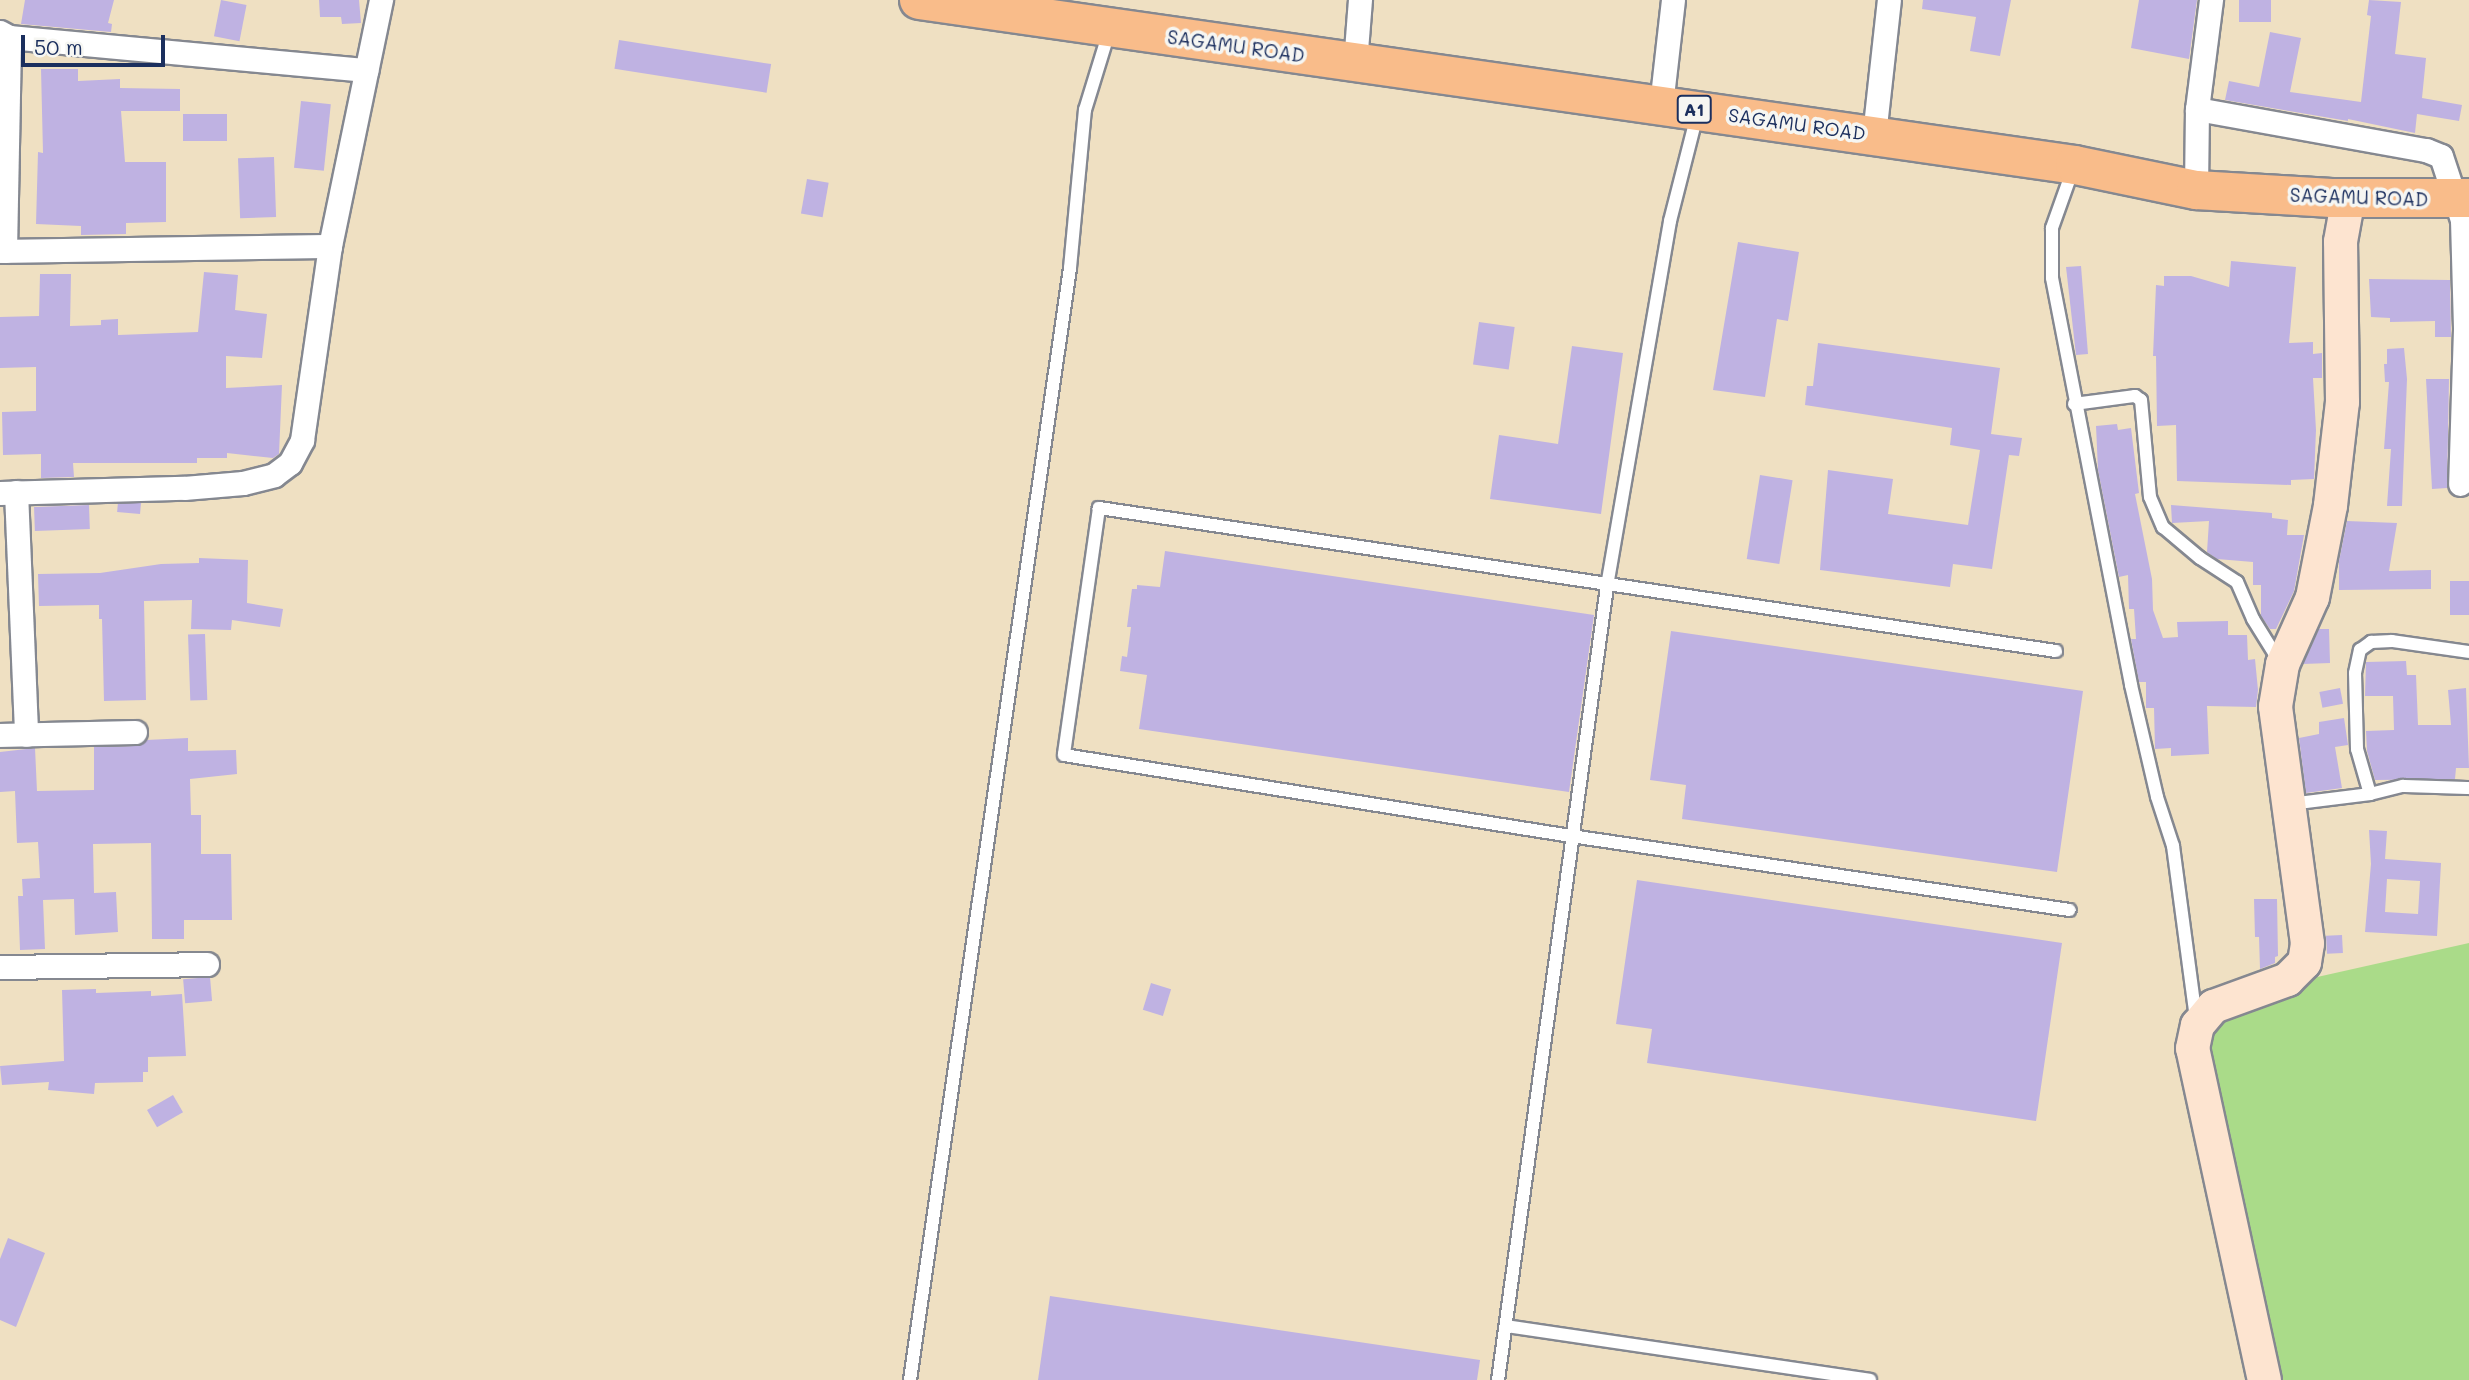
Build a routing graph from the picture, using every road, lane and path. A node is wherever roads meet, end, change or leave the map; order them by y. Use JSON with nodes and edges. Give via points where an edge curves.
{"nodes":[{"id":1,"x":381,"y":0,"type":"edge"},
{"id":2,"x":919,"y":0,"type":"edge"},
{"id":3,"x":1360,"y":0,"type":"edge"},
{"id":4,"x":1673,"y":0,"type":"edge"},
{"id":5,"x":1889,"y":0,"type":"edge"},
{"id":6,"x":2211,"y":0,"type":"edge"},
{"id":7,"x":957,"y":3,"type":"edge"},
{"id":8,"x":1111,"y":28,"type":"junction"},
{"id":9,"x":4,"y":35,"type":"edge"},
{"id":10,"x":1355,"y":63,"type":"junction"},
{"id":11,"x":366,"y":70,"type":"junction"},
{"id":12,"x":1661,"y":105,"type":"junction"},
{"id":13,"x":2197,"y":108,"type":"junction"},
{"id":14,"x":1698,"y":110,"type":"junction"},
{"id":15,"x":1874,"y":135,"type":"junction"},
{"id":16,"x":2075,"y":165,"type":"junction"},
{"id":17,"x":2196,"y":190,"type":"junction"},
{"id":18,"x":2348,"y":198,"type":"junction"},
{"id":19,"x":2462,"y":199,"type":"edge"},
{"id":20,"x":330,"y":246,"type":"junction"},
{"id":21,"x":3,"y":251,"type":"edge"},
{"id":22,"x":2467,"y":329,"type":"edge"},
{"id":23,"x":2466,"y":370,"type":"edge"},
{"id":24,"x":2074,"y":404,"type":"junction"},
{"id":25,"x":2464,"y":443,"type":"edge"},
{"id":26,"x":2460,"y":484,"type":"dead end"},
{"id":27,"x":8,"y":492,"type":"edge"},
{"id":28,"x":1607,"y":586,"type":"junction"},
{"id":29,"x":2056,"y":651,"type":"dead end"},
{"id":30,"x":2469,"y":652,"type":"edge"},
{"id":31,"x":2282,"y":664,"type":"junction"},
{"id":32,"x":135,"y":732,"type":"dead end"},
{"id":33,"x":0,"y":735,"type":"edge"},
{"id":34,"x":26,"y":735,"type":"junction"},
{"id":35,"x":2469,"y":788,"type":"edge"},
{"id":36,"x":2370,"y":794,"type":"junction"},
{"id":37,"x":2286,"y":804,"type":"junction"},
{"id":38,"x":1571,"y":836,"type":"junction"},
{"id":39,"x":2070,"y":910,"type":"dead end"},
{"id":40,"x":208,"y":964,"type":"dead end"},
{"id":41,"x":0,"y":967,"type":"edge"},
{"id":42,"x":2197,"y":1025,"type":"junction"},
{"id":43,"x":1506,"y":1326,"type":"junction"},
{"id":44,"x":910,"y":1380,"type":"edge"},
{"id":45,"x":1498,"y":1380,"type":"edge"},
{"id":46,"x":1870,"y":1380,"type":"edge"},
{"id":47,"x":2264,"y":1380,"type":"edge"}],
"edges":[{"from":1,"to":11,"type":"street"},
{"from":2,"to":7,"type":"highway","name":"SAGAMU ROAD","number":"A1"},
{"from":3,"to":10,"type":"street"},
{"from":4,"to":12,"type":"street"},
{"from":5,"to":15,"type":"street"},
{"from":6,"to":13,"type":"street"},
{"from":7,"to":8,"type":"highway","name":"SAGAMU ROAD","number":"A1"},
{"from":8,"to":10,"type":"highway","name":"SAGAMU ROAD","number":"A1"},
{"from":8,"to":44,"type":"lane","via":[[1085,110],[1070,268]]},
{"from":9,"to":11,"type":"street"},
{"from":9,"to":21,"type":"street"},
{"from":10,"to":12,"type":"highway","name":"SAGAMU ROAD","number":"A1"},
{"from":11,"to":20,"type":"street"},
{"from":12,"to":14,"type":"highway","name":"SAGAMU ROAD","number":"A1"},
{"from":13,"to":17,"type":"street"},
{"from":13,"to":19,"type":"street","via":[[2435,152]]},
{"from":14,"to":15,"type":"highway","name":"SAGAMU ROAD","number":"A1"},
{"from":14,"to":28,"type":"lane","via":[[1670,221]]},
{"from":15,"to":16,"type":"highway","name":"SAGAMU ROAD","number":"A1"},
{"from":16,"to":17,"type":"highway","name":"SAGAMU ROAD","number":"A1"},
{"from":16,"to":24,"type":"lane","via":[[2052,228],[2052,278]]},
{"from":17,"to":18,"type":"highway","name":"SAGAMU ROAD","number":"A1"},
{"from":18,"to":19,"type":"highway","name":"SAGAMU ROAD","number":"A1"},
{"from":18,"to":31,"type":"street","via":[[2340,241],[2342,402],[2330,505],[2312,597]]},
{"from":19,"to":22,"type":"street"},
{"from":20,"to":21,"type":"street"},
{"from":20,"to":27,"type":"street","via":[[302,440],[290,463],[274,475],[243,483]]},
{"from":22,"to":23,"type":"street"},
{"from":23,"to":25,"type":"street"},
{"from":24,"to":31,"type":"lane","via":[[2135,396],[2141,400],[2150,497],[2163,527],[2236,582],[2253,620]]},
{"from":24,"to":42,"type":"lane","via":[[2131,685],[2173,846]]},
{"from":25,"to":26,"type":"street"},
{"from":27,"to":34,"type":"street"},
{"from":28,"to":29,"type":"lane"},
{"from":28,"to":38,"type":"lane"},
{"from":28,"to":38,"type":"lane","via":[[1099,508],[1064,755]]},
{"from":30,"to":36,"type":"lane","via":[[2392,641],[2371,642],[2360,650],[2355,673],[2357,749]]},
{"from":31,"to":37,"type":"street","via":[[2275,706]]},
{"from":32,"to":34,"type":"street"},
{"from":33,"to":34,"type":"street"},
{"from":35,"to":36,"type":"lane","via":[[2403,786]]},
{"from":36,"to":37,"type":"lane"},
{"from":37,"to":42,"type":"street","via":[[2307,943],[2304,962],[2287,979],[2213,1006]]},
{"from":38,"to":39,"type":"lane"},
{"from":38,"to":43,"type":"lane"},
{"from":40,"to":41,"type":"street"},
{"from":42,"to":47,"type":"street","via":[[2192,1048]]},
{"from":43,"to":45,"type":"lane"},
{"from":43,"to":46,"type":"lane"}]}
